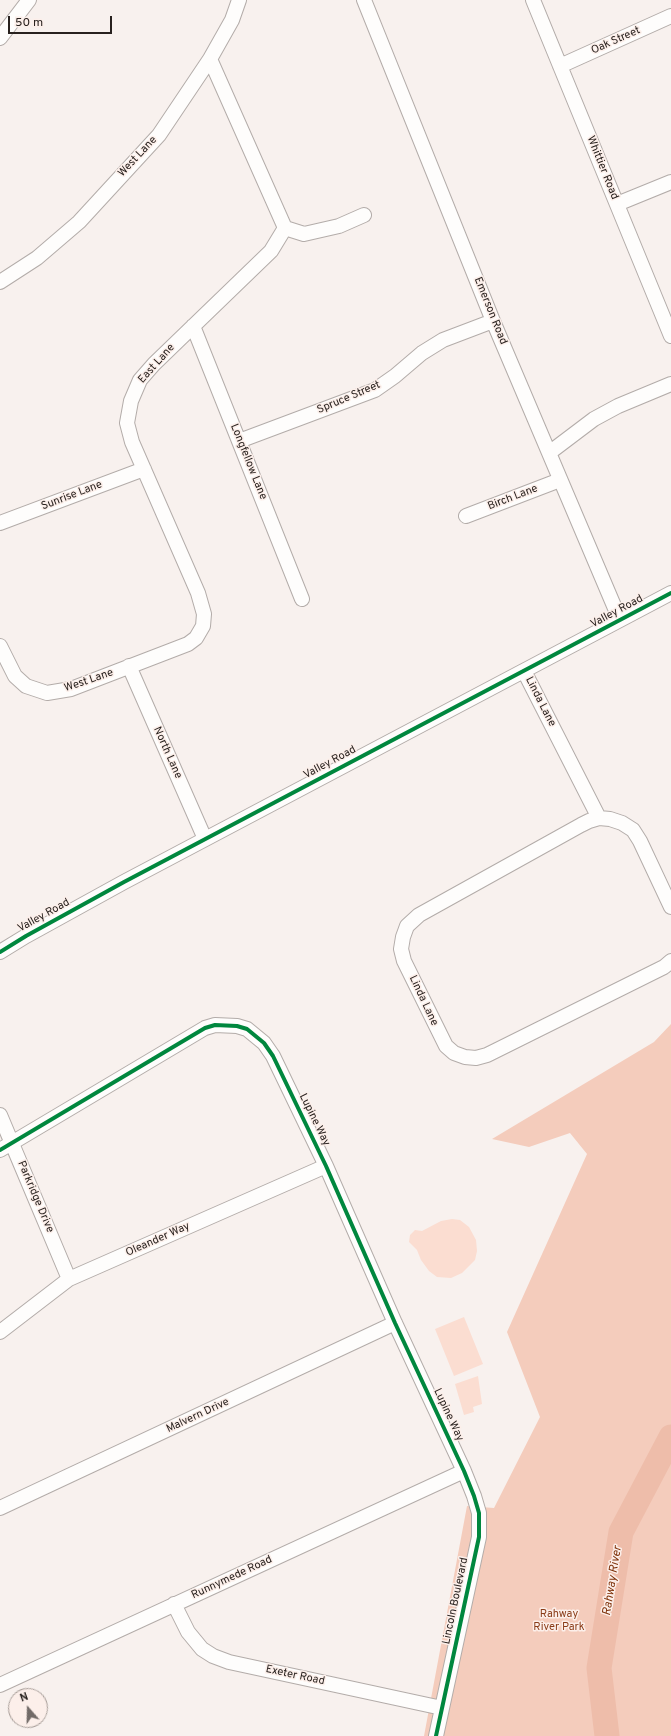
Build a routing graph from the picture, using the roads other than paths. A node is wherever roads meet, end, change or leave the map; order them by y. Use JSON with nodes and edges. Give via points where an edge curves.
{"nodes":[{"id":1,"x":29,"y":0,"type":"edge"},
{"id":2,"x":240,"y":0,"type":"edge"},
{"id":3,"x":364,"y":0,"type":"edge"},
{"id":4,"x":533,"y":0,"type":"edge"},
{"id":5,"x":671,"y":16,"type":"edge"},
{"id":6,"x":0,"y":38,"type":"edge"},
{"id":7,"x":210,"y":59,"type":"junction"},
{"id":8,"x":560,"y":66,"type":"junction"},
{"id":9,"x":671,"y":182,"type":"edge"},
{"id":10,"x":617,"y":204,"type":"junction"},
{"id":11,"x":364,"y":215,"type":"dead end"},
{"id":12,"x":285,"y":228,"type":"junction"},
{"id":13,"x":0,"y":282,"type":"edge"},
{"id":14,"x":493,"y":321,"type":"junction"},
{"id":15,"x":193,"y":326,"type":"junction"},
{"id":16,"x":671,"y":336,"type":"edge"},
{"id":17,"x":671,"y":384,"type":"edge"},
{"id":18,"x":239,"y":441,"type":"junction"},
{"id":19,"x":549,"y":453,"type":"junction"},
{"id":20,"x":144,"y":469,"type":"junction"},
{"id":21,"x":560,"y":480,"type":"junction"},
{"id":22,"x":466,"y":516,"type":"dead end"},
{"id":23,"x":0,"y":523,"type":"edge"},
{"id":24,"x":671,"y":593,"type":"edge"},
{"id":25,"x":302,"y":598,"type":"dead end"},
{"id":26,"x":620,"y":620,"type":"junction"},
{"id":27,"x":0,"y":646,"type":"edge"},
{"id":28,"x":129,"y":666,"type":"junction"},
{"id":29,"x":524,"y":671,"type":"junction"},
{"id":30,"x":600,"y":818,"type":"junction"},
{"id":31,"x":205,"y":839,"type":"junction"},
{"id":32,"x":671,"y":907,"type":"edge"},
{"id":33,"x":0,"y":952,"type":"edge"},
{"id":34,"x":671,"y":961,"type":"edge"},
{"id":35,"x":0,"y":1115,"type":"edge"},
{"id":36,"x":6,"y":1146,"type":"edge"},
{"id":37,"x":326,"y":1166,"type":"junction"},
{"id":38,"x":69,"y":1280,"type":"junction"},
{"id":39,"x":395,"y":1323,"type":"junction"},
{"id":40,"x":0,"y":1332,"type":"edge"},
{"id":41,"x":464,"y":1471,"type":"junction"},
{"id":42,"x":0,"y":1508,"type":"edge"},
{"id":43,"x":174,"y":1604,"type":"junction"},
{"id":44,"x":0,"y":1685,"type":"edge"},
{"id":45,"x":442,"y":1708,"type":"junction"},
{"id":46,"x":436,"y":1736,"type":"edge"}],
"edges":[{"from":1,"to":6,"type":"street"},
{"from":2,"to":7,"type":"street","name":"West Lane"},
{"from":3,"to":14,"type":"street","name":"Emerson Road"},
{"from":4,"to":8,"type":"street","name":"Whittier Road"},
{"from":5,"to":8,"type":"street","name":"Oak Street"},
{"from":7,"to":12,"type":"street"},
{"from":7,"to":13,"type":"street","name":"West Lane","via":[[159,135],[79,222],[37,258]]},
{"from":8,"to":10,"type":"street","name":"Whittier Road"},
{"from":9,"to":10,"type":"street"},
{"from":10,"to":16,"type":"street","name":"Whittier Road"},
{"from":11,"to":12,"type":"street","via":[[339,226],[304,234]]},
{"from":12,"to":15,"type":"street","name":"East Lane","via":[[271,251]]},
{"from":14,"to":18,"type":"street","name":"Spruce Street","via":[[443,340],[375,390]]},
{"from":14,"to":19,"type":"street","name":"Emerson Road"},
{"from":15,"to":18,"type":"street","name":"Longfellow Lane"},
{"from":15,"to":20,"type":"street","name":"East Lane","via":[[140,380],[131,401],[127,423]]},
{"from":17,"to":19,"type":"street","via":[[594,419]]},
{"from":18,"to":25,"type":"street","name":"Longfellow Lane"},
{"from":19,"to":21,"type":"street","name":"Emerson Road"},
{"from":20,"to":23,"type":"street","name":"Sunrise Lane"},
{"from":20,"to":28,"type":"street","name":"East Lane","via":[[198,593],[204,614],[203,626],[196,638],[188,644]]},
{"from":21,"to":22,"type":"street","name":"Birch Lane"},
{"from":21,"to":26,"type":"street","name":"Emerson Road"},
{"from":24,"to":26,"type":"street","name":"Valley Road"},
{"from":26,"to":29,"type":"street","name":"Valley Road"},
{"from":27,"to":28,"type":"street","name":"West Lane","via":[[15,676],[26,686],[47,693],[71,689]]},
{"from":28,"to":31,"type":"street","name":"North Lane"},
{"from":29,"to":30,"type":"street","name":"Linda Lane"},
{"from":29,"to":31,"type":"street","name":"Valley Road"},
{"from":30,"to":32,"type":"street","via":[[610,818],[633,830]]},
{"from":30,"to":34,"type":"street","name":"Linda Lane","via":[[580,825],[419,915],[407,926],[401,949],[404,961],[441,1040],[454,1053],[465,1057],[487,1056],[664,967]]},
{"from":31,"to":33,"type":"street","name":"Valley Road"},
{"from":35,"to":36,"type":"street","name":"Parkridge Drive"},
{"from":36,"to":37,"type":"street","name":"Lupine Way","via":[[195,1034],[215,1025],[226,1024],[247,1029],[264,1043],[273,1056]]},
{"from":36,"to":38,"type":"street","name":"Parkridge Drive"},
{"from":37,"to":38,"type":"street","name":"Oleander Way"},
{"from":37,"to":39,"type":"street","name":"Lupine Way"},
{"from":38,"to":40,"type":"street","name":"Oleander Way"},
{"from":39,"to":41,"type":"street","name":"Lupine Way"},
{"from":39,"to":42,"type":"street","name":"Malvern Drive"},
{"from":41,"to":43,"type":"street","name":"Runnymede Road"},
{"from":41,"to":45,"type":"street","name":"Lincoln Boulevard","via":[[479,1514],[479,1537]]},
{"from":43,"to":44,"type":"street","name":"Runnymede Road"},
{"from":43,"to":45,"type":"street","name":"Exeter Road","via":[[188,1632],[202,1649],[213,1656],[229,1662]]},
{"from":45,"to":46,"type":"street","name":"Lincoln Boulevard"}]}
